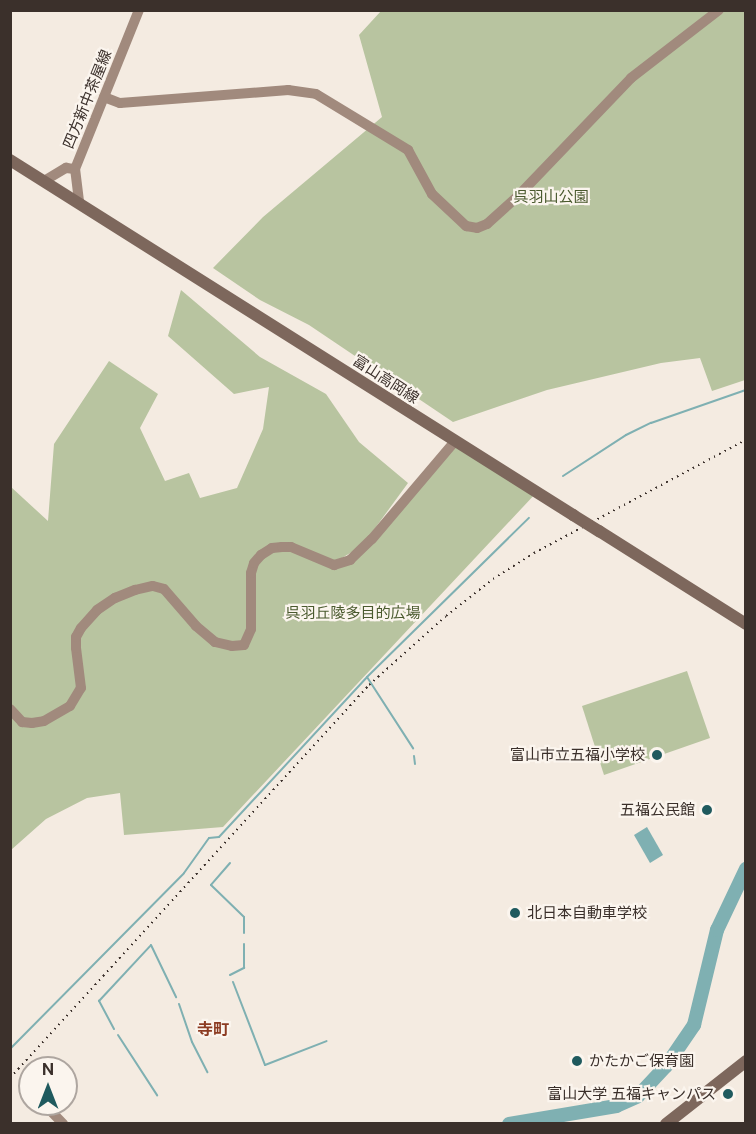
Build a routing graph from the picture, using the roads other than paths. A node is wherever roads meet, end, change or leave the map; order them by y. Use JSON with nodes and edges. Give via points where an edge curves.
{"nodes":[{"id":1,"x":139,"y":10,"type":"edge"},
{"id":2,"x":719,"y":10,"type":"edge"},
{"id":3,"x":104,"y":97,"type":"junction"},
{"id":4,"x":10,"y":160,"type":"edge"},
{"id":5,"x":75,"y":169,"type":"junction"},
{"id":6,"x":44,"y":181,"type":"junction"},
{"id":7,"x":78,"y":201,"type":"junction"},
{"id":8,"x":456,"y":441,"type":"junction"},
{"id":9,"x":746,"y":624,"type":"edge"},
{"id":10,"x":10,"y":709,"type":"edge"},
{"id":11,"x":746,"y":1061,"type":"edge"},
{"id":12,"x":666,"y":1124,"type":"edge"}],
"edges":[{"from":1,"to":3,"type":"street","name":"四方新中茶屋線"},
{"from":2,"to":3,"type":"street","via":[[631,78],[518,196],[477,228],[466,226],[432,194],[408,150],[316,94],[288,90],[120,103]]},
{"from":3,"to":5,"type":"street","name":"四方新中茶屋線"},
{"from":4,"to":6,"type":"main road","name":"富山高岡線"},
{"from":5,"to":6,"type":"street","via":[[66,168]]},
{"from":5,"to":7,"type":"street","name":"四方新中茶屋線"},
{"from":6,"to":7,"type":"main road","name":"富山高岡線"},
{"from":7,"to":8,"type":"main road","name":"富山高岡線"},
{"from":8,"to":9,"type":"main road","name":"富山高岡線","bridge":true},
{"from":8,"to":10,"type":"street","via":[[350,560],[334,565],[291,547],[261,555],[251,573],[250,628],[244,645],[215,642],[164,589],[153,586],[135,590],[97,610],[81,628],[76,637],[81,688],[70,706],[32,723],[22,722]]},
{"from":11,"to":12,"type":"main road"}]}
